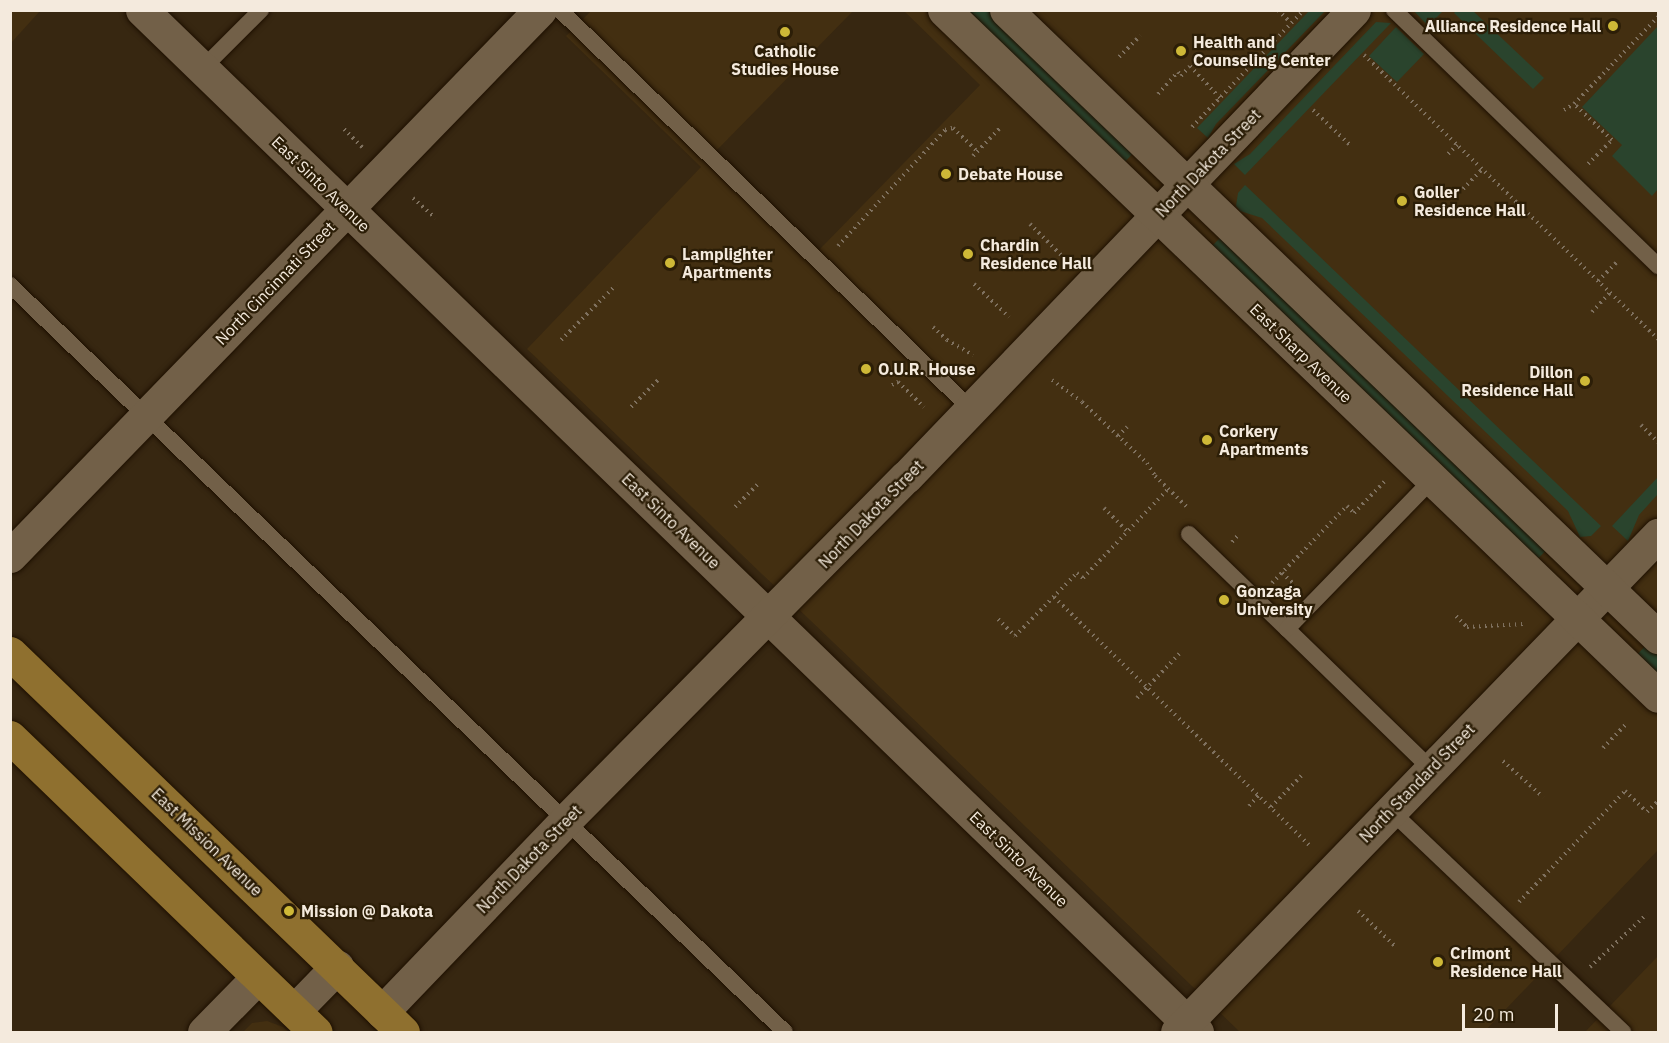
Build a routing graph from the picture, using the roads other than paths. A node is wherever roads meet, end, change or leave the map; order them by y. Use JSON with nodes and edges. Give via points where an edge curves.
{"nodes":[{"id":1,"x":142,"y":10,"type":"edge"},
{"id":2,"x":261,"y":10,"type":"edge"},
{"id":3,"x":540,"y":10,"type":"edge"},
{"id":4,"x":560,"y":10,"type":"edge"},
{"id":5,"x":945,"y":10,"type":"edge"},
{"id":6,"x":1006,"y":10,"type":"edge"},
{"id":7,"x":1354,"y":10,"type":"edge"},
{"id":8,"x":1394,"y":10,"type":"edge"},
{"id":9,"x":203,"y":68,"type":"junction"},
{"id":10,"x":1187,"y":185,"type":"junction"},
{"id":11,"x":346,"y":209,"type":"junction"},
{"id":12,"x":1157,"y":215,"type":"junction"},
{"id":13,"x":1659,"y":266,"type":"edge"},
{"id":14,"x":10,"y":285,"type":"edge"},
{"id":15,"x":972,"y":410,"type":"junction"},
{"id":16,"x":147,"y":417,"type":"junction"},
{"id":17,"x":1433,"y":479,"type":"junction"},
{"id":18,"x":1189,"y":534,"type":"dead end"},
{"id":19,"x":1659,"y":535,"type":"edge"},
{"id":20,"x":10,"y":556,"type":"edge"},
{"id":21,"x":1607,"y":587,"type":"junction"},
{"id":22,"x":770,"y":616,"type":"junction"},
{"id":23,"x":1577,"y":618,"type":"junction"},
{"id":24,"x":1287,"y":629,"type":"junction"},
{"id":25,"x":1659,"y":637,"type":"edge"},
{"id":26,"x":10,"y":653,"type":"edge"},
{"id":27,"x":1659,"y":696,"type":"edge"},
{"id":28,"x":10,"y":737,"type":"edge"},
{"id":29,"x":1430,"y":768,"type":"junction"},
{"id":30,"x":1390,"y":810,"type":"junction"},
{"id":31,"x":565,"y":821,"type":"junction"},
{"id":32,"x":336,"y":968,"type":"junction"},
{"id":33,"x":258,"y":977,"type":"junction"},
{"id":34,"x":305,"y":1022,"type":"edge"},
{"id":35,"x":393,"y":1022,"type":"edge"},
{"id":36,"x":1187,"y":1029,"type":"edge"},
{"id":37,"x":204,"y":1032,"type":"edge"},
{"id":38,"x":785,"y":1032,"type":"edge"},
{"id":39,"x":1623,"y":1032,"type":"edge"}],
"edges":[{"from":1,"to":9,"type":"street","name":"East Sinto Avenue"},
{"from":2,"to":9,"type":"lane"},
{"from":3,"to":11,"type":"street","name":"North Cincinnati Street"},
{"from":4,"to":15,"type":"lane"},
{"from":5,"to":12,"type":"street","name":"East Sharp Avenue"},
{"from":6,"to":10,"type":"street"},
{"from":7,"to":10,"type":"street","name":"North Dakota Street"},
{"from":8,"to":13,"type":"lane"},
{"from":9,"to":11,"type":"street","name":"East Sinto Avenue"},
{"from":10,"to":12,"type":"street","name":"North Dakota Street"},
{"from":10,"to":21,"type":"street"},
{"from":11,"to":16,"type":"street","name":"North Cincinnati Street"},
{"from":11,"to":22,"type":"street","name":"East Sinto Avenue"},
{"from":12,"to":15,"type":"street","name":"North Dakota Street"},
{"from":12,"to":17,"type":"street","name":"East Sharp Avenue"},
{"from":14,"to":16,"type":"lane"},
{"from":15,"to":22,"type":"street","name":"North Dakota Street"},
{"from":16,"to":20,"type":"street","name":"North Cincinnati Street"},
{"from":16,"to":31,"type":"lane"},
{"from":17,"to":23,"type":"street","name":"East Sharp Avenue"},
{"from":17,"to":24,"type":"lane"},
{"from":18,"to":24,"type":"lane"},
{"from":19,"to":21,"type":"street","name":"North Standard Street"},
{"from":21,"to":23,"type":"street","name":"North Standard Street"},
{"from":21,"to":25,"type":"street"},
{"from":22,"to":31,"type":"street","name":"North Dakota Street"},
{"from":22,"to":36,"type":"street","name":"East Sinto Avenue"},
{"from":23,"to":27,"type":"street","name":"East Sharp Avenue"},
{"from":23,"to":29,"type":"street","name":"North Standard Street"},
{"from":24,"to":29,"type":"lane"},
{"from":26,"to":32,"type":"main road","name":"East Mission Avenue"},
{"from":28,"to":33,"type":"main road"},
{"from":29,"to":30,"type":"street","name":"North Standard Street"},
{"from":30,"to":36,"type":"street","name":"North Standard Street"},
{"from":30,"to":39,"type":"lane"},
{"from":31,"to":35,"type":"street","name":"North Dakota Street"},
{"from":31,"to":38,"type":"lane"},
{"from":32,"to":34,"type":"street"},
{"from":32,"to":35,"type":"main road","name":"East Mission Avenue"},
{"from":33,"to":34,"type":"main road"},
{"from":33,"to":37,"type":"street"}]}
